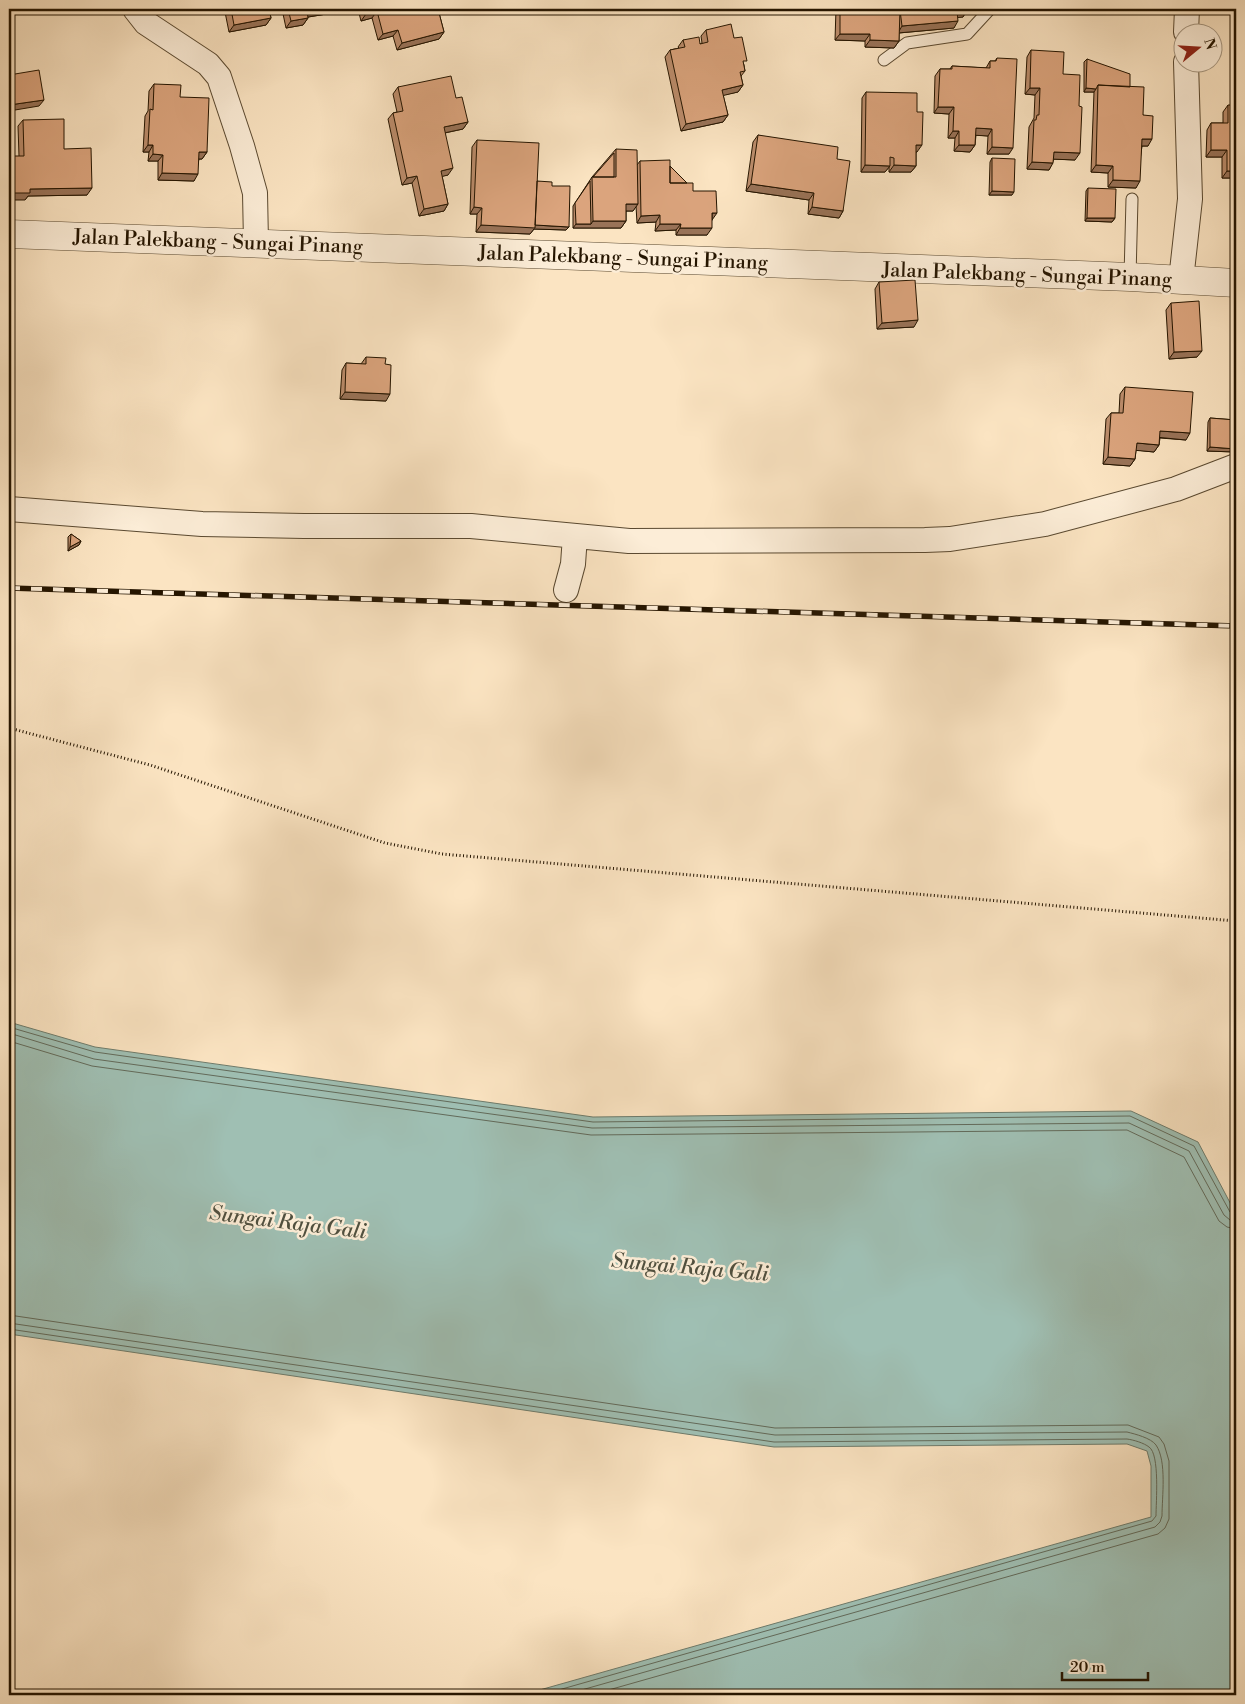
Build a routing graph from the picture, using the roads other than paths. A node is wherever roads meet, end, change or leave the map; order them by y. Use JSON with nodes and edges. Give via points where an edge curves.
{"nodes":[{"id":1,"x":135,"y":9,"type":"edge"},
{"id":2,"x":990,"y":9,"type":"edge"},
{"id":3,"x":1187,"y":9,"type":"edge"},
{"id":4,"x":1186,"y":22,"type":"edge"},
{"id":5,"x":884,"y":60,"type":"dead end"},
{"id":6,"x":1186,"y":72,"type":"edge"},
{"id":7,"x":1132,"y":198,"type":"dead end"},
{"id":8,"x":9,"y":234,"type":"edge"},
{"id":9,"x":256,"y":242,"type":"junction"},
{"id":10,"x":1130,"y":277,"type":"junction"},
{"id":11,"x":1181,"y":280,"type":"junction"},
{"id":12,"x":1236,"y":283,"type":"edge"},
{"id":13,"x":1236,"y":466,"type":"edge"},
{"id":14,"x":9,"y":509,"type":"edge"},
{"id":15,"x":575,"y":536,"type":"junction"},
{"id":16,"x":566,"y":590,"type":"dead end"}],
"edges":[{"from":1,"to":9,"type":"street","via":[[146,22],[208,64],[219,77],[255,193]]},
{"from":2,"to":5,"type":"lane","via":[[967,34],[907,43]]},
{"from":3,"to":4,"type":"street"},
{"from":6,"to":11,"type":"street","via":[[1190,198]]},
{"from":7,"to":10,"type":"lane"},
{"from":8,"to":9,"type":"street","name":"Jalan Palekbang - Sungai Pinang"},
{"from":9,"to":10,"type":"street","name":"Jalan Palekbang - Sungai Pinang"},
{"from":10,"to":11,"type":"street","name":"Jalan Palekbang - Sungai Pinang"},
{"from":11,"to":12,"type":"street","name":"Jalan Palekbang - Sungai Pinang"},
{"from":13,"to":15,"type":"street","via":[[1176,489],[1045,524],[950,539],[639,541]]},
{"from":14,"to":15,"type":"street","via":[[202,524],[472,526]]},
{"from":15,"to":16,"type":"street","via":[[574,564]]}]}
